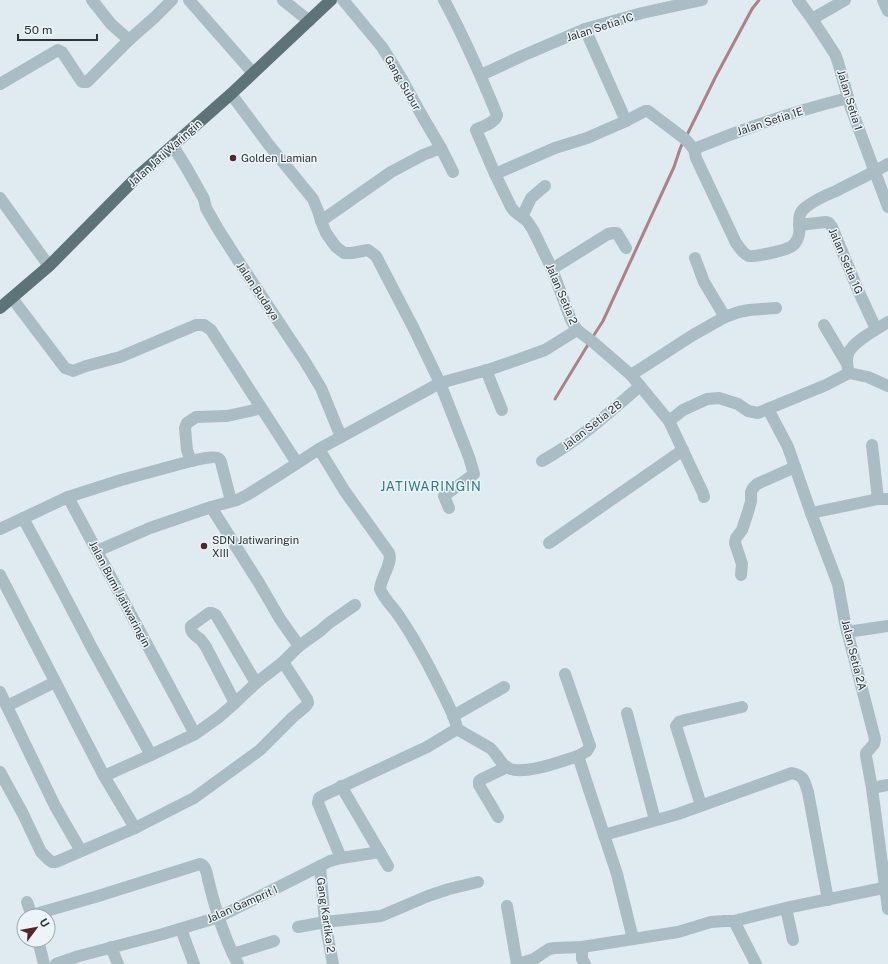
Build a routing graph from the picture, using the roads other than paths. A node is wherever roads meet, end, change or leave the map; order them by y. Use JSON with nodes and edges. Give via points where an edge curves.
{"nodes":[{"id":1,"x":92,"y":0,"type":"edge"},
{"id":2,"x":172,"y":0,"type":"edge"},
{"id":3,"x":189,"y":0,"type":"edge"},
{"id":4,"x":283,"y":0,"type":"edge"},
{"id":5,"x":331,"y":0,"type":"edge"},
{"id":6,"x":343,"y":0,"type":"edge"},
{"id":7,"x":444,"y":0,"type":"edge"},
{"id":8,"x":702,"y":0,"type":"edge"},
{"id":9,"x":798,"y":0,"type":"edge"},
{"id":10,"x":845,"y":0,"type":"edge"},
{"id":11,"x":883,"y":0,"type":"edge"},
{"id":12,"x":888,"y":11,"type":"edge"},
{"id":13,"x":812,"y":19,"type":"junction"},
{"id":14,"x":309,"y":21,"type":"junction"},
{"id":15,"x":586,"y":29,"type":"junction"},
{"id":16,"x":129,"y":40,"type":"junction"},
{"id":17,"x":253,"y":73,"type":"junction"},
{"id":18,"x":481,"y":75,"type":"junction"},
{"id":19,"x":0,"y":84,"type":"edge"},
{"id":20,"x":231,"y":94,"type":"junction"},
{"id":21,"x":848,"y":98,"type":"junction"},
{"id":22,"x":626,"y":121,"type":"junction"},
{"id":23,"x":173,"y":146,"type":"junction"},
{"id":24,"x":442,"y":148,"type":"junction"},
{"id":25,"x":694,"y":149,"type":"junction"},
{"id":26,"x":888,"y":164,"type":"edge"},
{"id":27,"x":453,"y":172,"type":"dead end"},
{"id":28,"x":874,"y":172,"type":"junction"},
{"id":29,"x":495,"y":174,"type":"junction"},
{"id":30,"x":545,"y":186,"type":"dead end"},
{"id":31,"x":0,"y":198,"type":"edge"},
{"id":32,"x":888,"y":207,"type":"edge"},
{"id":33,"x":522,"y":217,"type":"junction"},
{"id":34,"x":321,"y":221,"type":"junction"},
{"id":35,"x":799,"y":225,"type":"junction"},
{"id":36,"x":626,"y":248,"type":"dead end"},
{"id":37,"x":695,"y":258,"type":"dead end"},
{"id":38,"x":49,"y":266,"type":"junction"},
{"id":39,"x":552,"y":269,"type":"junction"},
{"id":40,"x":12,"y":298,"type":"junction"},
{"id":41,"x":0,"y":308,"type":"edge"},
{"id":42,"x":776,"y":308,"type":"dead end"},
{"id":43,"x":725,"y":317,"type":"junction"},
{"id":44,"x":888,"y":322,"type":"edge"},
{"id":45,"x":824,"y":325,"type":"dead end"},
{"id":46,"x":876,"y":329,"type":"junction"},
{"id":47,"x":577,"y":330,"type":"junction"},
{"id":48,"x":847,"y":368,"type":"junction"},
{"id":49,"x":486,"y":370,"type":"junction"},
{"id":50,"x":631,"y":375,"type":"junction"},
{"id":51,"x":440,"y":383,"type":"junction"},
{"id":52,"x":640,"y":386,"type":"junction"},
{"id":53,"x":888,"y":386,"type":"edge"},
{"id":54,"x":261,"y":408,"type":"junction"},
{"id":55,"x":502,"y":410,"type":"dead end"},
{"id":56,"x":768,"y":410,"type":"junction"},
{"id":57,"x":669,"y":421,"type":"junction"},
{"id":58,"x":341,"y":437,"type":"junction"},
{"id":59,"x":872,"y":445,"type":"dead end"},
{"id":60,"x":319,"y":449,"type":"junction"},
{"id":61,"x":683,"y":450,"type":"junction"},
{"id":62,"x":191,"y":461,"type":"junction"},
{"id":63,"x":542,"y":461,"type":"dead end"},
{"id":64,"x":298,"y":463,"type":"junction"},
{"id":65,"x":795,"y":467,"type":"junction"},
{"id":66,"x":68,"y":497,"type":"junction"},
{"id":67,"x":704,"y":497,"type":"dead end"},
{"id":68,"x":883,"y":499,"type":"edge"},
{"id":69,"x":231,"y":501,"type":"junction"},
{"id":70,"x":212,"y":507,"type":"junction"},
{"id":71,"x":449,"y":508,"type":"dead end"},
{"id":72,"x":811,"y":513,"type":"junction"},
{"id":73,"x":23,"y":518,"type":"junction"},
{"id":74,"x":0,"y":529,"type":"edge"},
{"id":75,"x":549,"y":543,"type":"dead end"},
{"id":76,"x":97,"y":551,"type":"junction"},
{"id":77,"x":0,"y":575,"type":"edge"},
{"id":78,"x":740,"y":575,"type":"dead end"},
{"id":79,"x":355,"y":606,"type":"dead end"},
{"id":80,"x":888,"y":626,"type":"edge"},
{"id":81,"x":847,"y":632,"type":"junction"},
{"id":82,"x":299,"y":646,"type":"junction"},
{"id":83,"x":283,"y":662,"type":"junction"},
{"id":84,"x":565,"y":674,"type":"dead end"},
{"id":85,"x":55,"y":682,"type":"junction"},
{"id":86,"x":256,"y":683,"type":"junction"},
{"id":87,"x":504,"y":687,"type":"dead end"},
{"id":88,"x":0,"y":692,"type":"edge"},
{"id":89,"x":235,"y":703,"type":"junction"},
{"id":90,"x":8,"y":706,"type":"junction"},
{"id":91,"x":742,"y":707,"type":"dead end"},
{"id":92,"x":627,"y":713,"type":"dead end"},
{"id":93,"x":453,"y":716,"type":"junction"},
{"id":94,"x":457,"y":729,"type":"junction"},
{"id":95,"x":194,"y":734,"type":"junction"},
{"id":96,"x":151,"y":755,"type":"junction"},
{"id":97,"x":578,"y":756,"type":"junction"},
{"id":98,"x":507,"y":767,"type":"junction"},
{"id":99,"x":0,"y":772,"type":"edge"},
{"id":100,"x":104,"y":776,"type":"junction"},
{"id":101,"x":888,"y":785,"type":"edge"},
{"id":102,"x":341,"y":786,"type":"junction"},
{"id":103,"x":872,"y":788,"type":"junction"},
{"id":104,"x":701,"y":805,"type":"junction"},
{"id":105,"x":498,"y":817,"type":"dead end"},
{"id":106,"x":655,"y":820,"type":"junction"},
{"id":107,"x":135,"y":828,"type":"junction"},
{"id":108,"x":604,"y":834,"type":"junction"},
{"id":109,"x":81,"y":850,"type":"junction"},
{"id":110,"x":380,"y":852,"type":"junction"},
{"id":111,"x":341,"y":858,"type":"junction"},
{"id":112,"x":320,"y":866,"type":"junction"},
{"id":113,"x":388,"y":866,"type":"dead end"},
{"id":114,"x":478,"y":882,"type":"dead end"},
{"id":115,"x":886,"y":887,"type":"edge"},
{"id":116,"x":828,"y":900,"type":"junction"},
{"id":117,"x":27,"y":902,"type":"dead end"},
{"id":118,"x":507,"y":906,"type":"dead end"},
{"id":119,"x":29,"y":908,"type":"edge"},
{"id":120,"x":786,"y":908,"type":"junction"},
{"id":121,"x":56,"y":909,"type":"edge"},
{"id":122,"x":888,"y":909,"type":"edge"},
{"id":123,"x":219,"y":917,"type":"junction"},
{"id":124,"x":734,"y":921,"type":"junction"},
{"id":125,"x":325,"y":922,"type":"junction"},
{"id":126,"x":298,"y":927,"type":"dead end"},
{"id":127,"x":181,"y":929,"type":"junction"},
{"id":128,"x":633,"y":939,"type":"junction"},
{"id":129,"x":793,"y":940,"type":"dead end"},
{"id":130,"x":274,"y":941,"type":"dead end"},
{"id":131,"x":111,"y":947,"type":"junction"},
{"id":132,"x":582,"y":947,"type":"junction"},
{"id":133,"x":40,"y":948,"type":"edge"},
{"id":134,"x":235,"y":959,"type":"edge"},
{"id":135,"x":44,"y":964,"type":"edge"},
{"id":136,"x":56,"y":964,"type":"edge"},
{"id":137,"x":118,"y":964,"type":"edge"},
{"id":138,"x":194,"y":964,"type":"edge"},
{"id":139,"x":333,"y":964,"type":"edge"},
{"id":140,"x":518,"y":964,"type":"edge"},
{"id":141,"x":585,"y":964,"type":"edge"},
{"id":142,"x":756,"y":964,"type":"edge"}],
"edges":[{"from":1,"to":16,"type":"street","via":[[111,24]]},
{"from":2,"to":16,"type":"street"},
{"from":3,"to":17,"type":"street"},
{"from":4,"to":14,"type":"street"},
{"from":5,"to":14,"type":"main road","name":"Jalan Jati Waringin"},
{"from":6,"to":24,"type":"street","name":"Gang Subur","via":[[382,47]]},
{"from":7,"to":18,"type":"street","name":"Jalan Setia 2"},
{"from":8,"to":15,"type":"street","name":"Jalan Setia 1C"},
{"from":9,"to":13,"type":"street","name":"Jalan Setia 1"},
{"from":10,"to":13,"type":"street"},
{"from":11,"to":12,"type":"street"},
{"from":13,"to":21,"type":"street","name":"Jalan Setia 1","via":[[835,54]]},
{"from":14,"to":17,"type":"main road","name":"Jalan Jati Waringin"},
{"from":15,"to":18,"type":"street","name":"Jalan Setia 1C"},
{"from":15,"to":22,"type":"street"},
{"from":16,"to":19,"type":"street","via":[[86,82],[82,82],[58,50]]},
{"from":17,"to":20,"type":"main road","name":"Jalan Jati Waringin"},
{"from":18,"to":29,"type":"street","name":"Jalan Setia 2","via":[[497,115],[494,121],[476,130]]},
{"from":20,"to":23,"type":"main road","name":"Jalan Jati Waringin"},
{"from":20,"to":34,"type":"street","via":[[313,199]]},
{"from":21,"to":25,"type":"street","name":"Jalan Setia 1E","via":[[768,120]]},
{"from":21,"to":28,"type":"street","name":"Jalan Setia 1"},
{"from":22,"to":25,"type":"street","via":[[648,111],[683,137]]},
{"from":22,"to":29,"type":"street"},
{"from":23,"to":38,"type":"main road","name":"Jalan Jati Waringin","via":[[137,177]]},
{"from":23,"to":58,"type":"street","name":"Jalan Budaya","via":[[222,235],[321,388]]},
{"from":24,"to":27,"type":"street","name":"Gang Subur"},
{"from":24,"to":34,"type":"street","via":[[391,172]]},
{"from":25,"to":35,"type":"street","via":[[736,243],[744,253],[756,256],[794,245],[800,231]]},
{"from":26,"to":28,"type":"street"},
{"from":28,"to":32,"type":"street","name":"Jalan Setia 1"},
{"from":28,"to":35,"type":"street","via":[[806,206],[801,211]]},
{"from":29,"to":33,"type":"street","name":"Jalan Setia 2","via":[[514,211]]},
{"from":30,"to":33,"type":"street","via":[[529,201]]},
{"from":31,"to":38,"type":"street"},
{"from":33,"to":39,"type":"street","name":"Jalan Setia 2","via":[[528,221]]},
{"from":34,"to":51,"type":"street","via":[[336,247],[344,253],[368,250],[376,256]]},
{"from":35,"to":46,"type":"street","name":"Jalan Setia 1G","via":[[829,223]]},
{"from":36,"to":39,"type":"street","via":[[617,233],[608,234]]},
{"from":37,"to":43,"type":"street","via":[[704,282]]},
{"from":38,"to":40,"type":"main road","name":"Jalan Jati Waringin"},
{"from":39,"to":47,"type":"street","name":"Jalan Setia 2"},
{"from":40,"to":41,"type":"main road","name":"Jalan Jati Waringin"},
{"from":40,"to":54,"type":"street","via":[[65,368],[73,371],[120,357],[196,325],[204,325],[211,330]]},
{"from":42,"to":43,"type":"street","via":[[749,310]]},
{"from":43,"to":50,"type":"street"},
{"from":44,"to":46,"type":"street"},
{"from":45,"to":48,"type":"street"},
{"from":46,"to":48,"type":"street","via":[[851,347]]},
{"from":47,"to":49,"type":"street","via":[[545,350]]},
{"from":47,"to":50,"type":"street","name":"Jalan Setia 2"},
{"from":48,"to":53,"type":"street","via":[[859,376]]},
{"from":48,"to":56,"type":"street","via":[[826,385]]},
{"from":49,"to":51,"type":"street"},
{"from":49,"to":55,"type":"street"},
{"from":50,"to":52,"type":"street","name":"Jalan Setia 2"},
{"from":51,"to":58,"type":"street"},
{"from":51,"to":71,"type":"street","via":[[474,474],[444,496]]},
{"from":52,"to":57,"type":"street","name":"Jalan Setia 2"},
{"from":52,"to":63,"type":"street","name":"Jalan Setia 2B","via":[[579,437]]},
{"from":54,"to":62,"type":"street","via":[[227,416],[196,417],[187,423],[187,450]]},
{"from":54,"to":64,"type":"street"},
{"from":56,"to":57,"type":"street","via":[[758,413],[748,411],[738,404],[719,398],[683,410]]},
{"from":56,"to":65,"type":"street","name":"Jalan Setia 2A","via":[[788,447]]},
{"from":57,"to":61,"type":"street","name":"Jalan Setia 2"},
{"from":58,"to":60,"type":"street"},
{"from":59,"to":68,"type":"street"},
{"from":60,"to":64,"type":"street"},
{"from":60,"to":93,"type":"street","via":[[344,490],[389,553],[390,562],[380,588],[432,671]]},
{"from":61,"to":67,"type":"street","name":"Jalan Setia 2"},
{"from":61,"to":75,"type":"street"},
{"from":62,"to":66,"type":"street"},
{"from":62,"to":69,"type":"street","via":[[215,457],[219,459]]},
{"from":64,"to":69,"type":"street","via":[[247,495]]},
{"from":65,"to":72,"type":"street","name":"Jalan Setia 2A"},
{"from":65,"to":78,"type":"street","via":[[753,488],[742,530],[735,543],[742,564]]},
{"from":66,"to":73,"type":"street"},
{"from":66,"to":76,"type":"street","name":"Jalan Bumi Jatiwaringin"},
{"from":68,"to":72,"type":"street"},
{"from":69,"to":70,"type":"street"},
{"from":70,"to":76,"type":"street","via":[[150,528]]},
{"from":70,"to":82,"type":"street"},
{"from":72,"to":81,"type":"street","name":"Jalan Setia 2A","via":[[838,584]]},
{"from":73,"to":74,"type":"street"},
{"from":73,"to":96,"type":"street"},
{"from":76,"to":95,"type":"street","name":"Jalan Bumi Jatiwaringin"},
{"from":77,"to":85,"type":"street"},
{"from":79,"to":82,"type":"street"},
{"from":80,"to":81,"type":"street"},
{"from":81,"to":103,"type":"street","name":"Jalan Setia 2A","via":[[875,738],[874,744],[866,753]]},
{"from":82,"to":83,"type":"street"},
{"from":83,"to":86,"type":"street"},
{"from":83,"to":107,"type":"street","via":[[307,699],[306,706],[260,750],[194,798]]},
{"from":84,"to":97,"type":"street","via":[[590,746]]},
{"from":85,"to":90,"type":"street"},
{"from":85,"to":100,"type":"street"},
{"from":86,"to":89,"type":"street"},
{"from":86,"to":89,"type":"street","via":[[216,615],[209,613],[191,626],[190,630],[206,647]]},
{"from":87,"to":93,"type":"street"},
{"from":88,"to":90,"type":"street"},
{"from":89,"to":95,"type":"street"},
{"from":90,"to":109,"type":"street","via":[[56,806]]},
{"from":91,"to":104,"type":"street","via":[[685,720],[676,726]]},
{"from":92,"to":106,"type":"street"},
{"from":93,"to":94,"type":"street"},
{"from":94,"to":98,"type":"street","via":[[490,748]]},
{"from":94,"to":102,"type":"street","via":[[427,747]]},
{"from":95,"to":96,"type":"street"},
{"from":96,"to":100,"type":"street"},
{"from":97,"to":98,"type":"street","via":[[531,769],[514,770]]},
{"from":97,"to":108,"type":"street"},
{"from":98,"to":105,"type":"street","via":[[479,781]]},
{"from":99,"to":109,"type":"street","via":[[41,852],[48,860],[56,862]]},
{"from":100,"to":107,"type":"street"},
{"from":101,"to":103,"type":"street"},
{"from":102,"to":110,"type":"street"},
{"from":102,"to":111,"type":"street","via":[[319,798],[318,803]]},
{"from":103,"to":115,"type":"street","name":"Jalan Setia 2A"},
{"from":104,"to":106,"type":"street"},
{"from":104,"to":116,"type":"street","via":[[792,773],[804,779]]},
{"from":106,"to":108,"type":"street"},
{"from":107,"to":109,"type":"street"},
{"from":108,"to":128,"type":"street"},
{"from":110,"to":111,"type":"street","name":"Jalan Gamprit I"},
{"from":110,"to":113,"type":"street"},
{"from":111,"to":112,"type":"street","name":"Jalan Gamprit I"},
{"from":112,"to":123,"type":"street","name":"Jalan Gamprit I"},
{"from":112,"to":125,"type":"street","name":"Gang Kartika 2"},
{"from":114,"to":125,"type":"street","via":[[428,896],[381,916]]},
{"from":115,"to":116,"type":"street"},
{"from":115,"to":122,"type":"street","name":"Jalan Setia 2A"},
{"from":116,"to":120,"type":"street"},
{"from":117,"to":119,"type":"street"},
{"from":118,"to":140,"type":"street"},
{"from":120,"to":124,"type":"street"},
{"from":120,"to":129,"type":"street"},
{"from":121,"to":123,"type":"street","via":[[202,864]]},
{"from":123,"to":127,"type":"street","name":"Jalan Gamprit I"},
{"from":123,"to":134,"type":"street"},
{"from":124,"to":128,"type":"street","via":[[711,922],[678,932]]},
{"from":124,"to":142,"type":"street"},
{"from":125,"to":126,"type":"street"},
{"from":125,"to":139,"type":"street","name":"Gang Kartika 2"},
{"from":127,"to":131,"type":"street","name":"Jalan Gamprit I"},
{"from":127,"to":138,"type":"street"},
{"from":128,"to":132,"type":"street"},
{"from":130,"to":134,"type":"street"},
{"from":131,"to":136,"type":"street","name":"Jalan Gamprit I"},
{"from":131,"to":137,"type":"street"},
{"from":132,"to":140,"type":"street","via":[[549,949],[534,959]]},
{"from":132,"to":141,"type":"street","via":[[582,959]]},
{"from":133,"to":135,"type":"street"}]}
